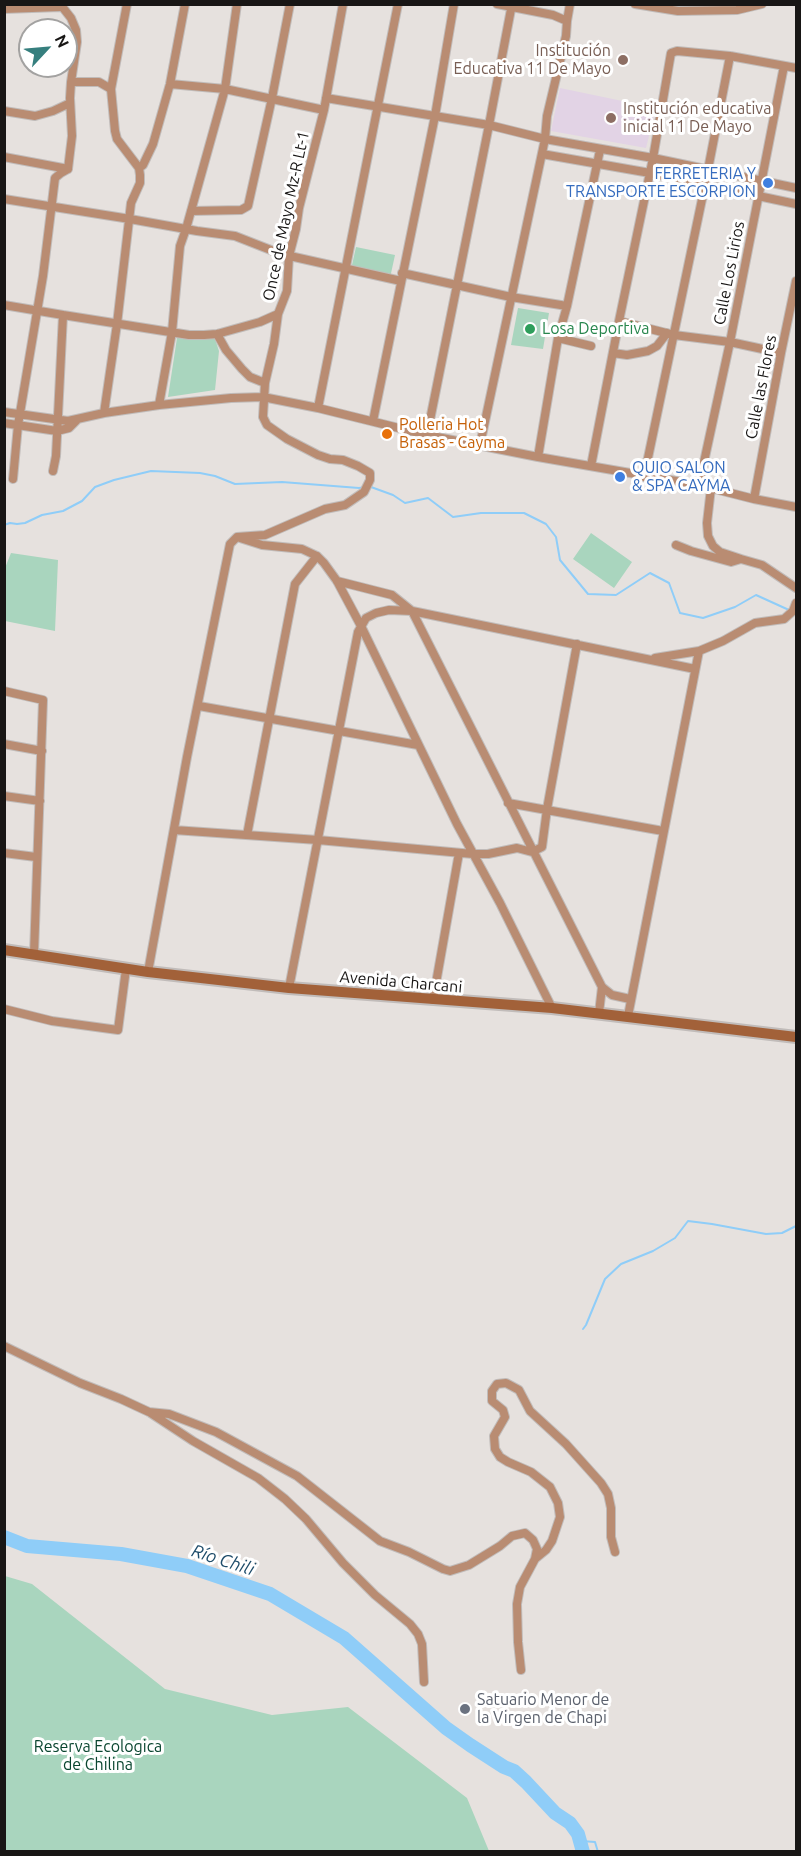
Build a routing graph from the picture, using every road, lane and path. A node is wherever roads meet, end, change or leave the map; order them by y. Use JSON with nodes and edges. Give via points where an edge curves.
{"nodes":[{"id":1,"x":128,"y":4,"type":"edge"},
{"id":2,"x":185,"y":4,"type":"edge"},
{"id":3,"x":237,"y":4,"type":"edge"},
{"id":4,"x":290,"y":4,"type":"edge"},
{"id":5,"x":343,"y":4,"type":"edge"},
{"id":6,"x":398,"y":4,"type":"edge"},
{"id":7,"x":454,"y":4,"type":"edge"},
{"id":8,"x":497,"y":4,"type":"edge"},
{"id":9,"x":570,"y":4,"type":"edge"},
{"id":10,"x":635,"y":4,"type":"edge"},
{"id":11,"x":762,"y":4,"type":"edge"},
{"id":12,"x":60,"y":6,"type":"edge"},
{"id":13,"x":511,"y":6,"type":"edge"},
{"id":14,"x":4,"y":9,"type":"edge"},
{"id":15,"x":567,"y":21,"type":"junction"},
{"id":16,"x":730,"y":56,"type":"junction"},
{"id":17,"x":784,"y":66,"type":"junction"},
{"id":18,"x":796,"y":68,"type":"edge"},
{"id":19,"x":71,"y":82,"type":"junction"},
{"id":20,"x":171,"y":84,"type":"junction"},
{"id":21,"x":111,"y":89,"type":"junction"},
{"id":22,"x":225,"y":89,"type":"junction"},
{"id":23,"x":272,"y":98,"type":"junction"},
{"id":24,"x":326,"y":98,"type":"junction"},
{"id":25,"x":70,"y":103,"type":"junction"},
{"id":26,"x":377,"y":107,"type":"junction"},
{"id":27,"x":324,"y":110,"type":"junction"},
{"id":28,"x":4,"y":111,"type":"edge"},
{"id":29,"x":435,"y":116,"type":"junction"},
{"id":30,"x":489,"y":126,"type":"junction"},
{"id":31,"x":545,"y":140,"type":"junction"},
{"id":32,"x":600,"y":150,"type":"junction"},
{"id":33,"x":542,"y":153,"type":"junction"},
{"id":34,"x":4,"y":157,"type":"edge"},
{"id":35,"x":653,"y":158,"type":"junction"},
{"id":36,"x":597,"y":164,"type":"junction"},
{"id":37,"x":139,"y":168,"type":"junction"},
{"id":38,"x":68,"y":169,"type":"junction"},
{"id":39,"x":708,"y":170,"type":"junction"},
{"id":40,"x":650,"y":173,"type":"junction"},
{"id":41,"x":761,"y":181,"type":"junction"},
{"id":42,"x":705,"y":185,"type":"junction"},
{"id":43,"x":796,"y":188,"type":"edge"},
{"id":44,"x":758,"y":196,"type":"junction"},
{"id":45,"x":4,"y":199,"type":"edge"},
{"id":46,"x":796,"y":204,"type":"edge"},
{"id":47,"x":51,"y":207,"type":"junction"},
{"id":48,"x":191,"y":211,"type":"junction"},
{"id":49,"x":130,"y":219,"type":"junction"},
{"id":50,"x":186,"y":229,"type":"junction"},
{"id":51,"x":289,"y":256,"type":"junction"},
{"id":52,"x":346,"y":268,"type":"junction"},
{"id":53,"x":402,"y":277,"type":"junction"},
{"id":54,"x":796,"y":281,"type":"edge"},
{"id":55,"x":457,"y":286,"type":"junction"},
{"id":56,"x":511,"y":297,"type":"junction"},
{"id":57,"x":4,"y":305,"type":"edge"},
{"id":58,"x":567,"y":306,"type":"junction"},
{"id":59,"x":36,"y":311,"type":"junction"},
{"id":60,"x":278,"y":314,"type":"junction"},
{"id":61,"x":63,"y":315,"type":"junction"},
{"id":62,"x":619,"y":321,"type":"junction"},
{"id":63,"x":117,"y":324,"type":"junction"},
{"id":64,"x":172,"y":332,"type":"junction"},
{"id":65,"x":218,"y":334,"type":"junction"},
{"id":66,"x":671,"y":334,"type":"junction"},
{"id":67,"x":558,"y":338,"type":"junction"},
{"id":68,"x":730,"y":342,"type":"junction"},
{"id":69,"x":591,"y":346,"type":"dead end"},
{"id":70,"x":613,"y":353,"type":"junction"},
{"id":71,"x":781,"y":353,"type":"junction"},
{"id":72,"x":265,"y":382,"type":"junction"},
{"id":73,"x":263,"y":398,"type":"junction"},
{"id":74,"x":159,"y":405,"type":"junction"},
{"id":75,"x":318,"y":408,"type":"junction"},
{"id":76,"x":4,"y":412,"type":"edge"},
{"id":77,"x":104,"y":412,"type":"junction"},
{"id":78,"x":20,"y":415,"type":"junction"},
{"id":79,"x":57,"y":420,"type":"junction"},
{"id":80,"x":78,"y":420,"type":"junction"},
{"id":81,"x":373,"y":422,"type":"junction"},
{"id":82,"x":4,"y":423,"type":"edge"},
{"id":83,"x":18,"y":425,"type":"junction"},
{"id":84,"x":57,"y":431,"type":"junction"},
{"id":85,"x":427,"y":435,"type":"junction"},
{"id":86,"x":480,"y":446,"type":"junction"},
{"id":87,"x":538,"y":457,"type":"junction"},
{"id":88,"x":591,"y":466,"type":"junction"},
{"id":89,"x":53,"y":471,"type":"dead end"},
{"id":90,"x":644,"y":477,"type":"junction"},
{"id":91,"x":13,"y":479,"type":"dead end"},
{"id":92,"x":699,"y":485,"type":"junction"},
{"id":93,"x":711,"y":488,"type":"junction"},
{"id":94,"x":754,"y":499,"type":"junction"},
{"id":95,"x":796,"y":507,"type":"edge"},
{"id":96,"x":237,"y":537,"type":"junction"},
{"id":97,"x":676,"y":545,"type":"dead end"},
{"id":98,"x":317,"y":556,"type":"junction"},
{"id":99,"x":741,"y":559,"type":"junction"},
{"id":100,"x":336,"y":581,"type":"junction"},
{"id":101,"x":796,"y":588,"type":"edge"},
{"id":102,"x":796,"y":603,"type":"edge"},
{"id":103,"x":412,"y":611,"type":"junction"},
{"id":104,"x":361,"y":626,"type":"junction"},
{"id":105,"x":577,"y":644,"type":"junction"},
{"id":106,"x":699,"y":651,"type":"junction"},
{"id":107,"x":651,"y":659,"type":"junction"},
{"id":108,"x":695,"y":669,"type":"junction"},
{"id":109,"x":4,"y":691,"type":"edge"},
{"id":110,"x":199,"y":705,"type":"junction"},
{"id":111,"x":269,"y":718,"type":"junction"},
{"id":112,"x":340,"y":731,"type":"junction"},
{"id":113,"x":4,"y":744,"type":"edge"},
{"id":114,"x":418,"y":745,"type":"junction"},
{"id":115,"x":42,"y":751,"type":"junction"},
{"id":116,"x":4,"y":796,"type":"edge"},
{"id":117,"x":40,"y":801,"type":"junction"},
{"id":118,"x":508,"y":803,"type":"junction"},
{"id":119,"x":547,"y":809,"type":"junction"},
{"id":120,"x":174,"y":831,"type":"junction"},
{"id":121,"x":663,"y":831,"type":"junction"},
{"id":122,"x":247,"y":835,"type":"junction"},
{"id":123,"x":318,"y":840,"type":"junction"},
{"id":124,"x":532,"y":852,"type":"junction"},
{"id":125,"x":4,"y":853,"type":"edge"},
{"id":126,"x":459,"y":853,"type":"junction"},
{"id":127,"x":473,"y":855,"type":"junction"},
{"id":128,"x":36,"y":858,"type":"junction"},
{"id":129,"x":4,"y":950,"type":"edge"},
{"id":130,"x":34,"y":954,"type":"junction"},
{"id":131,"x":126,"y":969,"type":"junction"},
{"id":132,"x":148,"y":972,"type":"junction"},
{"id":133,"x":602,"y":987,"type":"junction"},
{"id":134,"x":289,"y":988,"type":"junction"},
{"id":135,"x":630,"y":999,"type":"junction"},
{"id":136,"x":433,"y":1000,"type":"junction"},
{"id":137,"x":552,"y":1008,"type":"junction"},
{"id":138,"x":4,"y":1009,"type":"edge"},
{"id":139,"x":599,"y":1013,"type":"junction"},
{"id":140,"x":628,"y":1016,"type":"junction"},
{"id":141,"x":796,"y":1037,"type":"edge"},
{"id":142,"x":4,"y":1346,"type":"edge"},
{"id":143,"x":149,"y":1412,"type":"junction"},
{"id":144,"x":615,"y":1552,"type":"dead end"},
{"id":145,"x":536,"y":1559,"type":"junction"},
{"id":146,"x":521,"y":1670,"type":"dead end"},
{"id":147,"x":424,"y":1682,"type":"dead end"}],
"edges":[{"from":1,"to":21,"type":"street"},
{"from":2,"to":20,"type":"street"},
{"from":3,"to":22,"type":"street"},
{"from":4,"to":23,"type":"street"},
{"from":5,"to":24,"type":"street","name":"Once de Mayo Mz-R Lt-1"},
{"from":6,"to":26,"type":"street"},
{"from":7,"to":29,"type":"street"},
{"from":8,"to":13,"type":"street"},
{"from":9,"to":15,"type":"street"},
{"from":10,"to":11,"type":"street","via":[[678,11],[737,10]]},
{"from":12,"to":14,"type":"street"},
{"from":12,"to":19,"type":"street","via":[[76,30]]},
{"from":13,"to":15,"type":"street"},
{"from":13,"to":30,"type":"street"},
{"from":15,"to":31,"type":"street"},
{"from":16,"to":17,"type":"street"},
{"from":16,"to":35,"type":"street","via":[[671,53]]},
{"from":16,"to":39,"type":"street"},
{"from":17,"to":18,"type":"street"},
{"from":17,"to":41,"type":"street","name":"Calle Los Lirios"},
{"from":19,"to":21,"type":"street","via":[[99,82]]},
{"from":19,"to":25,"type":"street"},
{"from":20,"to":22,"type":"street"},
{"from":20,"to":37,"type":"street","via":[[153,144]]},
{"from":21,"to":37,"type":"street","via":[[117,139]]},
{"from":22,"to":23,"type":"street"},
{"from":22,"to":48,"type":"street"},
{"from":23,"to":27,"type":"street"},
{"from":23,"to":48,"type":"street","via":[[248,206],[241,210]]},
{"from":24,"to":26,"type":"street"},
{"from":24,"to":27,"type":"street","name":"Once de Mayo Mz-R Lt-1"},
{"from":25,"to":28,"type":"street","via":[[35,116]]},
{"from":25,"to":38,"type":"street"},
{"from":26,"to":29,"type":"street"},
{"from":26,"to":52,"type":"street"},
{"from":27,"to":51,"type":"street","name":"Once de Mayo Mz-R Lt-1"},
{"from":29,"to":30,"type":"street"},
{"from":29,"to":53,"type":"street"},
{"from":30,"to":31,"type":"street"},
{"from":30,"to":55,"type":"street"},
{"from":31,"to":32,"type":"street"},
{"from":31,"to":33,"type":"street"},
{"from":32,"to":35,"type":"street"},
{"from":32,"to":36,"type":"street"},
{"from":33,"to":36,"type":"street"},
{"from":33,"to":56,"type":"street"},
{"from":34,"to":38,"type":"street"},
{"from":35,"to":39,"type":"street"},
{"from":35,"to":40,"type":"street"},
{"from":36,"to":40,"type":"street"},
{"from":36,"to":58,"type":"street"},
{"from":37,"to":49,"type":"street","via":[[140,183],[131,203]]},
{"from":38,"to":47,"type":"street","via":[[55,178]]},
{"from":39,"to":41,"type":"street"},
{"from":39,"to":42,"type":"street"},
{"from":40,"to":42,"type":"street"},
{"from":40,"to":62,"type":"street"},
{"from":41,"to":43,"type":"street"},
{"from":41,"to":44,"type":"street","name":"Calle Los Lirios"},
{"from":42,"to":44,"type":"street"},
{"from":42,"to":66,"type":"street"},
{"from":44,"to":46,"type":"street"},
{"from":44,"to":68,"type":"street","name":"Calle Los Lirios"},
{"from":45,"to":47,"type":"street"},
{"from":47,"to":49,"type":"street"},
{"from":47,"to":59,"type":"street"},
{"from":48,"to":50,"type":"street"},
{"from":49,"to":50,"type":"street"},
{"from":49,"to":63,"type":"street"},
{"from":50,"to":51,"type":"street","via":[[244,238]]},
{"from":50,"to":64,"type":"street","via":[[180,246]]},
{"from":51,"to":52,"type":"street"},
{"from":51,"to":60,"type":"street","name":"Once de Mayo Mz-R Lt-1","via":[[286,291]]},
{"from":52,"to":53,"type":"street"},
{"from":52,"to":75,"type":"street"},
{"from":53,"to":55,"type":"street"},
{"from":53,"to":81,"type":"street"},
{"from":54,"to":71,"type":"street","name":"Calle las Flores"},
{"from":55,"to":56,"type":"street"},
{"from":55,"to":85,"type":"street"},
{"from":56,"to":58,"type":"street"},
{"from":56,"to":86,"type":"street"},
{"from":57,"to":59,"type":"street"},
{"from":58,"to":67,"type":"street"},
{"from":59,"to":61,"type":"street"},
{"from":59,"to":78,"type":"street"},
{"from":60,"to":65,"type":"street"},
{"from":60,"to":72,"type":"street","name":"Once de Mayo Mz-R Lt-1"},
{"from":61,"to":63,"type":"street"},
{"from":61,"to":79,"type":"street"},
{"from":62,"to":66,"type":"street"},
{"from":62,"to":70,"type":"street"},
{"from":63,"to":64,"type":"street"},
{"from":63,"to":77,"type":"street"},
{"from":64,"to":65,"type":"street"},
{"from":64,"to":74,"type":"street"},
{"from":65,"to":72,"type":"street","via":[[242,369],[250,377]]},
{"from":66,"to":68,"type":"street"},
{"from":66,"to":70,"type":"street","via":[[648,351]]},
{"from":66,"to":90,"type":"street"},
{"from":67,"to":69,"type":"street"},
{"from":67,"to":87,"type":"street"},
{"from":68,"to":71,"type":"street"},
{"from":68,"to":92,"type":"street","name":"Calle Los Lirios"},
{"from":70,"to":88,"type":"street"},
{"from":71,"to":94,"type":"street","name":"Calle las Flores"},
{"from":72,"to":73,"type":"street","name":"Once de Mayo Mz-R Lt-1"},
{"from":73,"to":74,"type":"street"},
{"from":73,"to":75,"type":"street"},
{"from":73,"to":96,"type":"street","name":"Once de Mayo Mz-R Lt-1","via":[[267,425],[305,450],[358,466],[370,473],[370,480],[364,492],[345,505],[325,509],[265,534]]},
{"from":74,"to":77,"type":"street"},
{"from":75,"to":81,"type":"street"},
{"from":76,"to":78,"type":"street"},
{"from":77,"to":80,"type":"street"},
{"from":78,"to":79,"type":"street"},
{"from":78,"to":83,"type":"street"},
{"from":79,"to":80,"type":"street"},
{"from":79,"to":84,"type":"street"},
{"from":80,"to":84,"type":"street"},
{"from":81,"to":85,"type":"street"},
{"from":82,"to":83,"type":"street"},
{"from":83,"to":84,"type":"street"},
{"from":83,"to":91,"type":"street"},
{"from":84,"to":89,"type":"street"},
{"from":85,"to":86,"type":"street"},
{"from":86,"to":87,"type":"street"},
{"from":87,"to":88,"type":"street"},
{"from":88,"to":90,"type":"street"},
{"from":90,"to":92,"type":"street"},
{"from":92,"to":93,"type":"street"},
{"from":93,"to":94,"type":"street"},
{"from":93,"to":99,"type":"street","via":[[708,536],[720,552]]},
{"from":94,"to":95,"type":"street"},
{"from":96,"to":98,"type":"street","via":[[262,545],[302,549]]},
{"from":96,"to":110,"type":"street","via":[[230,544]]},
{"from":97,"to":99,"type":"street","via":[[731,562]]},
{"from":98,"to":100,"type":"street"},
{"from":98,"to":111,"type":"street","via":[[295,584]]},
{"from":99,"to":101,"type":"street","via":[[762,565]]},
{"from":100,"to":103,"type":"street","via":[[392,595]]},
{"from":100,"to":104,"type":"street"},
{"from":102,"to":106,"type":"street","via":[[784,619],[755,623]]},
{"from":103,"to":104,"type":"street","via":[[376,613]]},
{"from":103,"to":105,"type":"street"},
{"from":103,"to":118,"type":"street"},
{"from":104,"to":112,"type":"street"},
{"from":104,"to":114,"type":"street"},
{"from":105,"to":107,"type":"street"},
{"from":105,"to":119,"type":"street"},
{"from":106,"to":107,"type":"street"},
{"from":106,"to":108,"type":"street"},
{"from":107,"to":108,"type":"street"},
{"from":108,"to":121,"type":"street"},
{"from":109,"to":115,"type":"street","via":[[43,700]]},
{"from":110,"to":111,"type":"street"},
{"from":110,"to":120,"type":"street"},
{"from":111,"to":112,"type":"street"},
{"from":111,"to":122,"type":"street"},
{"from":112,"to":114,"type":"street"},
{"from":112,"to":123,"type":"street"},
{"from":113,"to":115,"type":"street"},
{"from":114,"to":127,"type":"street"},
{"from":115,"to":117,"type":"street"},
{"from":116,"to":117,"type":"street"},
{"from":117,"to":128,"type":"street"},
{"from":118,"to":119,"type":"street"},
{"from":118,"to":124,"type":"street"},
{"from":119,"to":121,"type":"street"},
{"from":119,"to":124,"type":"street","via":[[542,847]]},
{"from":120,"to":122,"type":"street"},
{"from":120,"to":132,"type":"street"},
{"from":121,"to":135,"type":"street"},
{"from":122,"to":123,"type":"street"},
{"from":123,"to":126,"type":"street"},
{"from":123,"to":134,"type":"street"},
{"from":124,"to":127,"type":"street","via":[[517,848]]},
{"from":124,"to":133,"type":"street"},
{"from":125,"to":128,"type":"street"},
{"from":126,"to":127,"type":"street"},
{"from":126,"to":136,"type":"street"},
{"from":127,"to":137,"type":"street"},
{"from":128,"to":130,"type":"street"},
{"from":129,"to":130,"type":"main road","name":"Avenida Charcani"},
{"from":130,"to":131,"type":"main road","name":"Avenida Charcani"},
{"from":131,"to":132,"type":"main road","name":"Avenida Charcani"},
{"from":131,"to":138,"type":"street","via":[[118,1030],[52,1021]]},
{"from":132,"to":134,"type":"main road","name":"Avenida Charcani"},
{"from":133,"to":135,"type":"street","via":[[612,995]]},
{"from":133,"to":139,"type":"street"},
{"from":134,"to":136,"type":"main road","name":"Avenida Charcani"},
{"from":135,"to":140,"type":"street"},
{"from":136,"to":137,"type":"main road","name":"Avenida Charcani"},
{"from":137,"to":139,"type":"main road","name":"Avenida Charcani"},
{"from":139,"to":140,"type":"main road","name":"Avenida Charcani"},
{"from":140,"to":141,"type":"main road","name":"Avenida Charcani"},
{"from":142,"to":143,"type":"street"},
{"from":143,"to":145,"type":"street","via":[[170,1414],[216,1432],[297,1476],[380,1541],[443,1569],[469,1565],[512,1536],[525,1533],[534,1539]]},
{"from":143,"to":147,"type":"street","via":[[258,1478],[306,1519],[343,1563],[414,1629],[422,1644]]},
{"from":144,"to":145,"type":"street","via":[[611,1508],[601,1484],[530,1411],[519,1390],[506,1383],[497,1384],[492,1401],[505,1417],[494,1436],[495,1449],[508,1462],[531,1472],[550,1487],[558,1503],[560,1517],[552,1541]]},
{"from":145,"to":146,"type":"street","via":[[520,1587],[517,1604]]}]}
